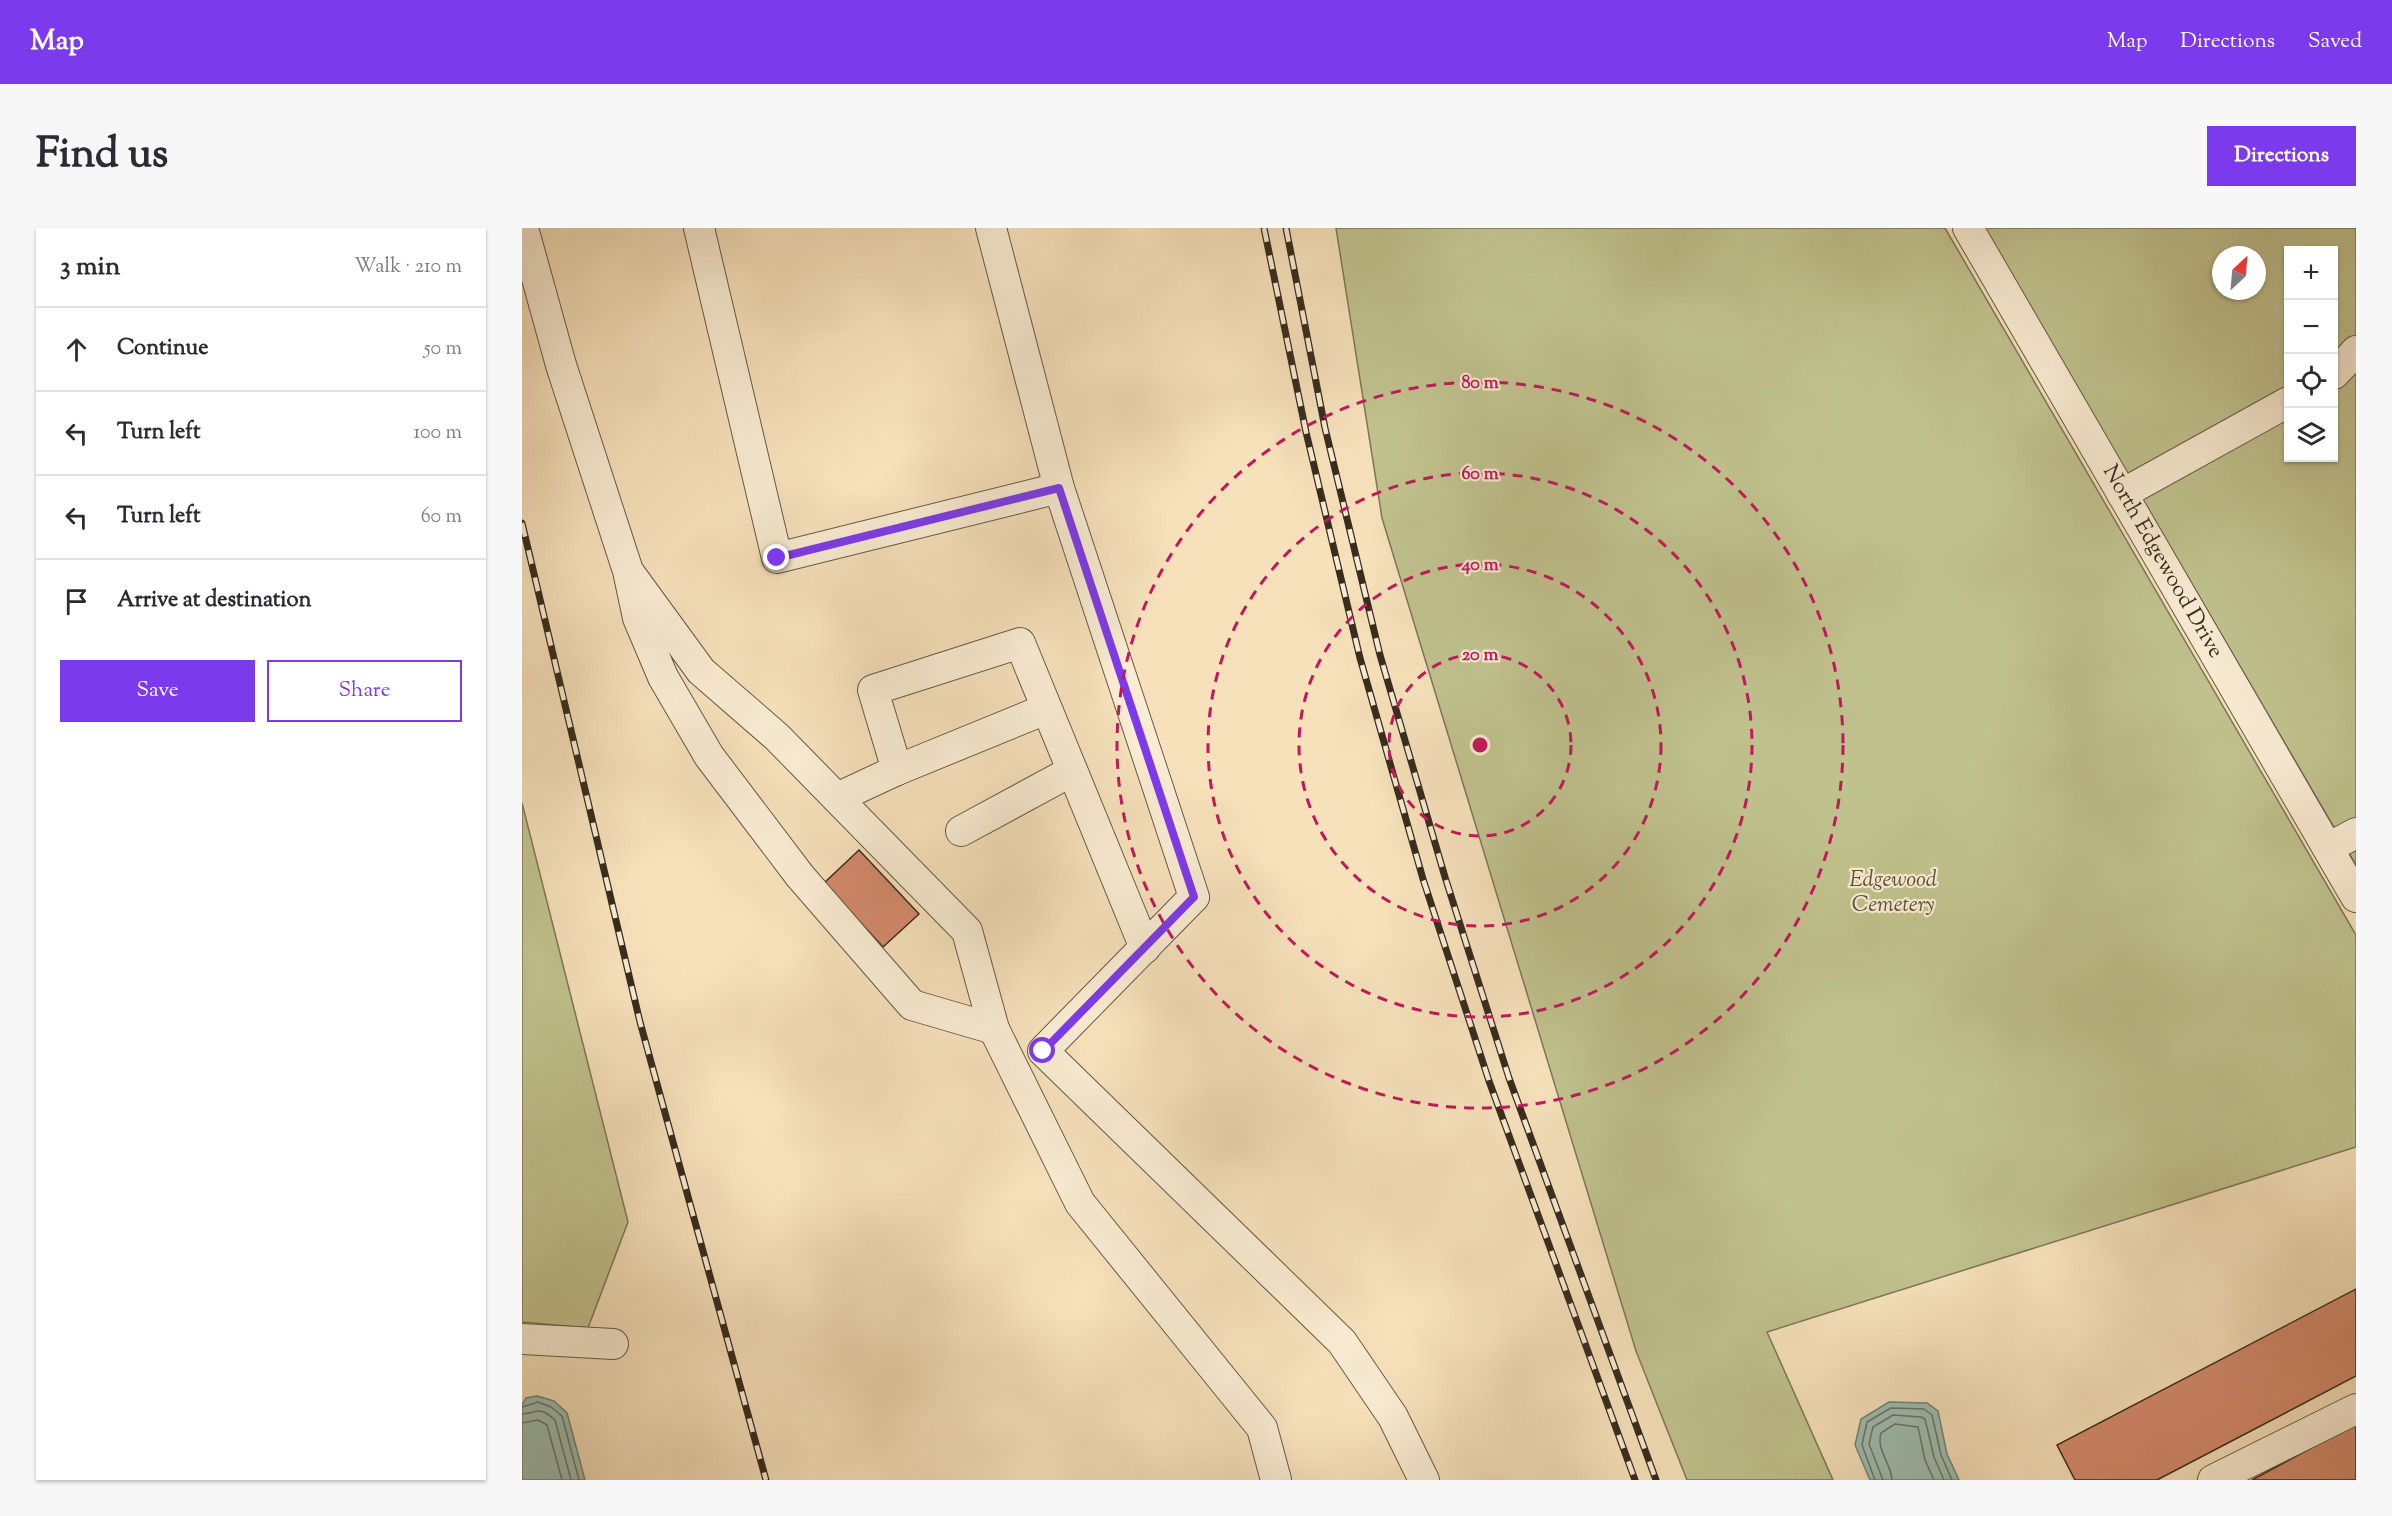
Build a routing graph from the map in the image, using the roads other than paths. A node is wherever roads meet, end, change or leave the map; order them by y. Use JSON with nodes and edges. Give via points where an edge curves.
{"nodes":[{"id":1,"x":523,"y":228,"type":"edge"},
{"id":2,"x":699,"y":228,"type":"edge"},
{"id":3,"x":991,"y":228,"type":"edge"},
{"id":4,"x":1968,"y":228,"type":"edge"},
{"id":5,"x":2356,"y":351,"type":"edge"},
{"id":6,"x":2338,"y":371,"type":"edge"},
{"id":7,"x":2356,"y":374,"type":"edge"},
{"id":8,"x":2338,"y":376,"type":"edge"},
{"id":9,"x":2284,"y":405,"type":"edge"},
{"id":10,"x":1059,"y":488,"type":"junction"},
{"id":11,"x":2122,"y":494,"type":"junction"},
{"id":12,"x":628,"y":571,"type":"junction"},
{"id":13,"x":1046,"y":709,"type":"junction"},
{"id":14,"x":897,"y":770,"type":"junction"},
{"id":15,"x":1072,"y":771,"type":"junction"},
{"id":16,"x":837,"y":798,"type":"junction"},
{"id":17,"x":961,"y":831,"type":"dead end"},
{"id":18,"x":2356,"y":833,"type":"edge"},
{"id":19,"x":2328,"y":848,"type":"junction"},
{"id":20,"x":2356,"y":897,"type":"edge"},
{"id":21,"x":1145,"y":948,"type":"junction"},
{"id":22,"x":994,"y":1029,"type":"junction"},
{"id":23,"x":1043,"y":1051,"type":"junction"},
{"id":24,"x":522,"y":1339,"type":"edge"},
{"id":25,"x":613,"y":1344,"type":"dead end"},
{"id":26,"x":2356,"y":1409,"type":"edge"},
{"id":27,"x":1276,"y":1480,"type":"edge"},
{"id":28,"x":1424,"y":1480,"type":"edge"},
{"id":29,"x":2212,"y":1480,"type":"edge"}],
"edges":[{"from":1,"to":12,"type":"street","via":[[561,365]]},
{"from":2,"to":10,"type":"street","via":[[777,558]]},
{"from":3,"to":10,"type":"street"},
{"from":4,"to":11,"type":"street","name":"North Edgewood Drive"},
{"from":5,"to":6,"type":"street"},
{"from":7,"to":8,"type":"street"},
{"from":9,"to":11,"type":"street"},
{"from":10,"to":21,"type":"street","via":[[1194,897]]},
{"from":11,"to":19,"type":"street","name":"North Edgewood Drive"},
{"from":12,"to":16,"type":"street","via":[[701,670],[777,737]]},
{"from":12,"to":22,"type":"street","via":[[638,618],[663,677],[710,756],[800,876],[912,1005]]},
{"from":13,"to":14,"type":"street"},
{"from":13,"to":14,"type":"street","via":[[1020,643],[873,690]]},
{"from":13,"to":15,"type":"street"},
{"from":14,"to":16,"type":"street"},
{"from":15,"to":17,"type":"street"},
{"from":15,"to":21,"type":"street"},
{"from":16,"to":22,"type":"street","via":[[967,931]]},
{"from":18,"to":19,"type":"street"},
{"from":19,"to":20,"type":"street","name":"North Edgewood Drive"},
{"from":21,"to":23,"type":"street"},
{"from":22,"to":23,"type":"street"},
{"from":22,"to":27,"type":"street","via":[[1080,1203],[1262,1428]]},
{"from":23,"to":28,"type":"street","via":[[1342,1342],[1394,1416]]},
{"from":24,"to":25,"type":"street"},
{"from":26,"to":29,"type":"street"}]}
